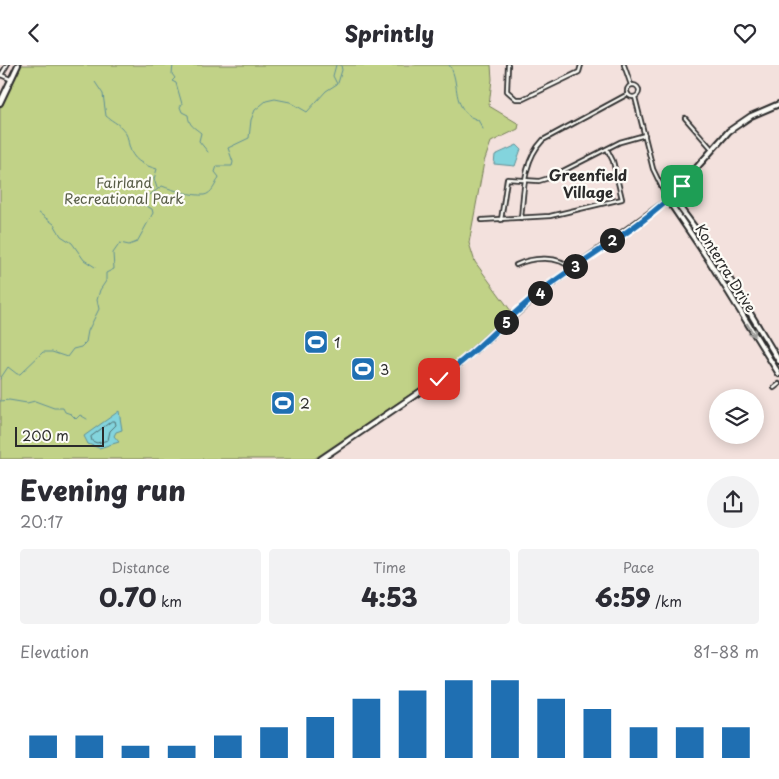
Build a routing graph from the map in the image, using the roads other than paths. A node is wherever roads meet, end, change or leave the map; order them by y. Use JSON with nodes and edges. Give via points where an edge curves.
{"nodes":[{"id":1,"x":7,"y":65,"type":"edge"},
{"id":2,"x":18,"y":65,"type":"edge"},
{"id":3,"x":508,"y":65,"type":"edge"},
{"id":4,"x":581,"y":65,"type":"edge"},
{"id":5,"x":624,"y":65,"type":"edge"},
{"id":6,"x":1,"y":75,"type":"edge"},
{"id":7,"x":10,"y":79,"type":"junction"},
{"id":8,"x":631,"y":85,"type":"junction"},
{"id":9,"x":628,"y":94,"type":"junction"},
{"id":10,"x":635,"y":97,"type":"junction"},
{"id":11,"x":0,"y":103,"type":"edge"},
{"id":12,"x":779,"y":104,"type":"edge"},
{"id":13,"x":685,"y":117,"type":"dead end"},
{"id":14,"x":645,"y":135,"type":"junction"},
{"id":15,"x":607,"y":149,"type":"junction"},
{"id":16,"x":712,"y":149,"type":"junction"},
{"id":17,"x":525,"y":181,"type":"junction"},
{"id":18,"x":670,"y":199,"type":"junction"},
{"id":19,"x":521,"y":218,"type":"junction"},
{"id":20,"x":482,"y":220,"type":"dead end"},
{"id":21,"x":501,"y":220,"type":"junction"},
{"id":22,"x":516,"y":265,"type":"dead end"},
{"id":23,"x":572,"y":269,"type":"junction"},
{"id":24,"x":779,"y":361,"type":"edge"},
{"id":25,"x":779,"y":374,"type":"edge"},
{"id":26,"x":779,"y":384,"type":"edge"},
{"id":27,"x":774,"y":388,"type":"dead end"},
{"id":28,"x":321,"y":459,"type":"edge"}],
"edges":[{"from":1,"to":6,"type":"street"},
{"from":2,"to":7,"type":"main road"},
{"from":3,"to":4,"type":"street","via":[[506,91],[516,99],[523,99],[578,72]]},
{"from":5,"to":8,"type":"street"},
{"from":6,"to":7,"type":"street"},
{"from":7,"to":11,"type":"main road"},
{"from":8,"to":9,"type":"street"},
{"from":8,"to":10,"type":"street","via":[[639,87],[640,92]]},
{"from":9,"to":10,"type":"street"},
{"from":9,"to":17,"type":"street","via":[[543,140],[530,157]]},
{"from":10,"to":14,"type":"street"},
{"from":12,"to":16,"type":"main road","via":[[751,115]]},
{"from":13,"to":16,"type":"street"},
{"from":14,"to":15,"type":"street"},
{"from":14,"to":18,"type":"street","via":[[653,169]]},
{"from":15,"to":17,"type":"street","via":[[549,178]]},
{"from":15,"to":19,"type":"street","via":[[622,199],[550,216]]},
{"from":16,"to":18,"type":"main road"},
{"from":17,"to":19,"type":"street"},
{"from":17,"to":21,"type":"street","via":[[507,179]]},
{"from":18,"to":23,"type":"main road"},
{"from":18,"to":24,"type":"main road","name":"Konterra Drive","via":[[715,255]]},
{"from":18,"to":25,"type":"main road","name":"Konterra Drive","one_way":true},
{"from":19,"to":21,"type":"street"},
{"from":20,"to":21,"type":"street"},
{"from":22,"to":23,"type":"street","via":[[522,261],[557,259]]},
{"from":23,"to":28,"type":"main road","via":[[532,299],[452,371]]},
{"from":26,"to":27,"type":"street"}]}
